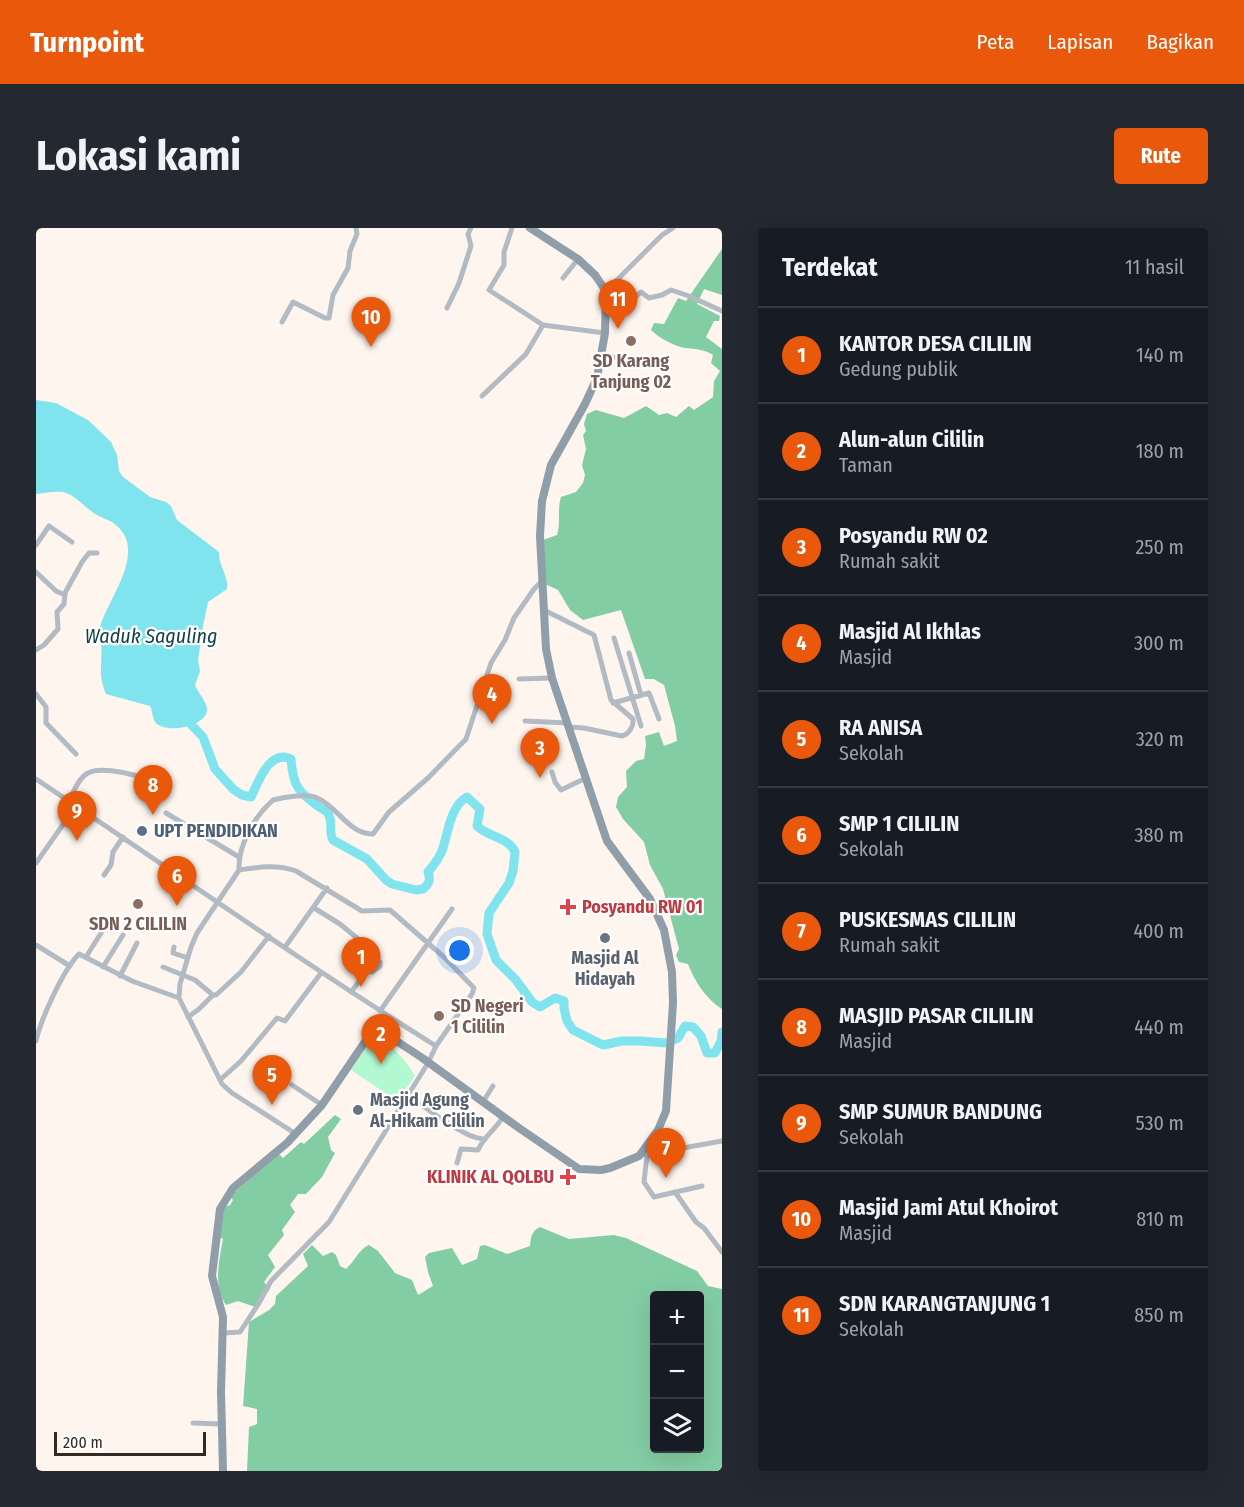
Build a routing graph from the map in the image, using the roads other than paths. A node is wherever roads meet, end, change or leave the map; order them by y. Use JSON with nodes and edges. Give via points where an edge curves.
{"nodes":[{"id":1,"x":356,"y":228,"type":"edge"},
{"id":2,"x":471,"y":228,"type":"edge"},
{"id":3,"x":513,"y":228,"type":"edge"},
{"id":4,"x":530,"y":228,"type":"edge"},
{"id":5,"x":674,"y":228,"type":"edge"},
{"id":6,"x":578,"y":259,"type":"junction"},
{"id":7,"x":458,"y":261,"type":"dead end"},
{"id":8,"x":464,"y":265,"type":"junction"},
{"id":9,"x":563,"y":279,"type":"dead end"},
{"id":10,"x":606,"y":292,"type":"junction"},
{"id":11,"x":447,"y":308,"type":"dead end"},
{"id":12,"x":722,"y":311,"type":"edge"},
{"id":13,"x":282,"y":322,"type":"dead end"},
{"id":14,"x":543,"y":325,"type":"junction"},
{"id":15,"x":604,"y":333,"type":"junction"},
{"id":16,"x":602,"y":353,"type":"junction"},
{"id":17,"x":629,"y":363,"type":"dead end"},
{"id":18,"x":482,"y":396,"type":"dead end"},
{"id":19,"x":72,"y":542,"type":"dead end"},
{"id":20,"x":36,"y":545,"type":"edge"},
{"id":21,"x":97,"y":553,"type":"dead end"},
{"id":22,"x":36,"y":572,"type":"edge"},
{"id":23,"x":543,"y":580,"type":"junction"},
{"id":24,"x":65,"y":595,"type":"junction"},
{"id":25,"x":543,"y":610,"type":"junction"},
{"id":26,"x":614,"y":638,"type":"dead end"},
{"id":27,"x":36,"y":650,"type":"edge"},
{"id":28,"x":628,"y":653,"type":"dead end"},
{"id":29,"x":552,"y":678,"type":"junction"},
{"id":30,"x":519,"y":679,"type":"dead end"},
{"id":31,"x":36,"y":694,"type":"edge"},
{"id":32,"x":641,"y":694,"type":"junction"},
{"id":33,"x":631,"y":698,"type":"junction"},
{"id":34,"x":613,"y":704,"type":"junction"},
{"id":35,"x":659,"y":719,"type":"dead end"},
{"id":36,"x":525,"y":721,"type":"dead end"},
{"id":37,"x":569,"y":725,"type":"junction"},
{"id":38,"x":641,"y":726,"type":"dead end"},
{"id":39,"x":76,"y":754,"type":"dead end"},
{"id":40,"x":552,"y":772,"type":"dead end"},
{"id":41,"x":142,"y":777,"type":"dead end"},
{"id":42,"x":586,"y":778,"type":"junction"},
{"id":43,"x":36,"y":779,"type":"edge"},
{"id":44,"x":68,"y":801,"type":"junction"},
{"id":45,"x":76,"y":806,"type":"junction"},
{"id":46,"x":166,"y":813,"type":"dead end"},
{"id":47,"x":123,"y":837,"type":"junction"},
{"id":48,"x":239,"y":857,"type":"junction"},
{"id":49,"x":36,"y":863,"type":"edge"},
{"id":50,"x":239,"y":870,"type":"junction"},
{"id":51,"x":104,"y":875,"type":"dead end"},
{"id":52,"x":327,"y":888,"type":"junction"},
{"id":53,"x":219,"y":902,"type":"junction"},
{"id":54,"x":314,"y":908,"type":"junction"},
{"id":55,"x":452,"y":909,"type":"dead end"},
{"id":56,"x":106,"y":925,"type":"dead end"},
{"id":57,"x":123,"y":934,"type":"dead end"},
{"id":58,"x":269,"y":936,"type":"junction"},
{"id":59,"x":137,"y":943,"type":"dead end"},
{"id":60,"x":428,"y":944,"type":"junction"},
{"id":61,"x":36,"y":945,"type":"edge"},
{"id":62,"x":174,"y":947,"type":"dead end"},
{"id":63,"x":285,"y":947,"type":"junction"},
{"id":64,"x":86,"y":957,"type":"junction"},
{"id":65,"x":188,"y":958,"type":"junction"},
{"id":66,"x":70,"y":966,"type":"junction"},
{"id":67,"x":103,"y":967,"type":"junction"},
{"id":68,"x":163,"y":967,"type":"dead end"},
{"id":69,"x":321,"y":973,"type":"junction"},
{"id":70,"x":183,"y":974,"type":"junction"},
{"id":71,"x":120,"y":976,"type":"junction"},
{"id":72,"x":351,"y":992,"type":"junction"},
{"id":73,"x":213,"y":995,"type":"junction"},
{"id":74,"x":179,"y":998,"type":"junction"},
{"id":75,"x":382,"y":1012,"type":"junction"},
{"id":76,"x":188,"y":1017,"type":"junction"},
{"id":77,"x":375,"y":1027,"type":"junction"},
{"id":78,"x":36,"y":1041,"type":"edge"},
{"id":79,"x":436,"y":1046,"type":"junction"},
{"id":80,"x":429,"y":1063,"type":"junction"},
{"id":81,"x":220,"y":1080,"type":"junction"},
{"id":82,"x":292,"y":1085,"type":"dead end"},
{"id":83,"x":493,"y":1086,"type":"dead end"},
{"id":84,"x":408,"y":1095,"type":"junction"},
{"id":85,"x":483,"y":1102,"type":"junction"},
{"id":86,"x":322,"y":1105,"type":"junction"},
{"id":87,"x":503,"y":1117,"type":"junction"},
{"id":88,"x":296,"y":1134,"type":"junction"},
{"id":89,"x":483,"y":1138,"type":"junction"},
{"id":90,"x":722,"y":1141,"type":"edge"},
{"id":91,"x":643,"y":1155,"type":"junction"},
{"id":92,"x":457,"y":1163,"type":"dead end"},
{"id":93,"x":702,"y":1186,"type":"dead end"},
{"id":94,"x":675,"y":1192,"type":"junction"},
{"id":95,"x":722,"y":1252,"type":"edge"},
{"id":96,"x":224,"y":1333,"type":"junction"},
{"id":97,"x":193,"y":1423,"type":"dead end"},
{"id":98,"x":221,"y":1424,"type":"junction"},
{"id":99,"x":223,"y":1471,"type":"edge"}],
"edges":[{"from":1,"to":13,"type":"street","via":[[348,268],[333,295],[329,318],[293,302]]},
{"from":2,"to":8,"type":"street","via":[[471,246]]},
{"from":3,"to":14,"type":"street","via":[[504,252],[504,265],[489,290]]},
{"from":4,"to":6,"type":"main road"},
{"from":5,"to":10,"type":"street","via":[[662,235]]},
{"from":6,"to":9,"type":"street"},
{"from":6,"to":10,"type":"main road"},
{"from":7,"to":8,"type":"street"},
{"from":8,"to":11,"type":"street"},
{"from":10,"to":12,"type":"street","via":[[635,297],[641,292],[649,298],[671,290]]},
{"from":10,"to":15,"type":"main road"},
{"from":14,"to":15,"type":"street"},
{"from":14,"to":18,"type":"street","via":[[526,354]]},
{"from":15,"to":16,"type":"main road"},
{"from":16,"to":17,"type":"street"},
{"from":16,"to":23,"type":"main road","via":[[592,389],[551,465],[545,484],[540,520]]},
{"from":19,"to":20,"type":"street","via":[[49,526]]},
{"from":21,"to":24,"type":"street","via":[[88,554]]},
{"from":22,"to":24,"type":"street"},
{"from":23,"to":25,"type":"main road"},
{"from":23,"to":48,"type":"street","via":[[514,618],[491,663],[466,739],[389,812],[373,834],[360,832],[330,806],[311,796],[273,800],[249,832]]},
{"from":24,"to":27,"type":"street","via":[[57,612],[58,628]]},
{"from":25,"to":29,"type":"main road"},
{"from":25,"to":34,"type":"street","via":[[594,635]]},
{"from":26,"to":33,"type":"street"},
{"from":28,"to":32,"type":"street"},
{"from":29,"to":30,"type":"street"},
{"from":29,"to":37,"type":"main road"},
{"from":31,"to":39,"type":"street","via":[[46,706],[46,723]]},
{"from":32,"to":33,"type":"street"},
{"from":32,"to":35,"type":"street","via":[[651,695]]},
{"from":33,"to":34,"type":"street"},
{"from":33,"to":38,"type":"street"},
{"from":34,"to":37,"type":"street","via":[[633,719],[625,735]]},
{"from":36,"to":37,"type":"street"},
{"from":37,"to":42,"type":"main road"},
{"from":40,"to":42,"type":"street","via":[[561,790]]},
{"from":41,"to":44,"type":"street","via":[[116,771],[89,772]]},
{"from":42,"to":91,"type":"main road","via":[[607,840],[660,917],[672,972],[673,1030],[666,1111]]},
{"from":43,"to":44,"type":"street"},
{"from":44,"to":45,"type":"street"},
{"from":45,"to":47,"type":"street"},
{"from":45,"to":49,"type":"street"},
{"from":46,"to":48,"type":"street"},
{"from":47,"to":51,"type":"street"},
{"from":47,"to":53,"type":"street"},
{"from":48,"to":50,"type":"street"},
{"from":50,"to":52,"type":"street","via":[[285,867]]},
{"from":50,"to":53,"type":"street"},
{"from":52,"to":54,"type":"street"},
{"from":52,"to":60,"type":"street","via":[[362,911],[392,911]]},
{"from":53,"to":58,"type":"street"},
{"from":53,"to":65,"type":"street","via":[[197,933]]},
{"from":54,"to":63,"type":"street"},
{"from":54,"to":72,"type":"street","via":[[340,924],[380,962],[372,972],[368,970]]},
{"from":55,"to":60,"type":"street"},
{"from":56,"to":64,"type":"street"},
{"from":57,"to":67,"type":"street"},
{"from":58,"to":63,"type":"street"},
{"from":58,"to":73,"type":"street","via":[[241,972]]},
{"from":59,"to":71,"type":"street"},
{"from":60,"to":75,"type":"street"},
{"from":60,"to":79,"type":"street","via":[[474,990]]},
{"from":61,"to":66,"type":"street"},
{"from":62,"to":65,"type":"street","via":[[173,953]]},
{"from":63,"to":69,"type":"street"},
{"from":64,"to":66,"type":"street","via":[[77,955]]},
{"from":64,"to":67,"type":"street"},
{"from":65,"to":70,"type":"street"},
{"from":66,"to":78,"type":"street","via":[[40,1023]]},
{"from":67,"to":71,"type":"street"},
{"from":68,"to":70,"type":"street"},
{"from":69,"to":72,"type":"street"},
{"from":69,"to":81,"type":"street","via":[[285,1021],[277,1018]]},
{"from":70,"to":73,"type":"street"},
{"from":70,"to":74,"type":"street"},
{"from":71,"to":74,"type":"street"},
{"from":72,"to":75,"type":"street"},
{"from":73,"to":76,"type":"street"},
{"from":74,"to":76,"type":"street"},
{"from":75,"to":77,"type":"street"},
{"from":75,"to":79,"type":"street"},
{"from":76,"to":81,"type":"street"},
{"from":77,"to":80,"type":"main road"},
{"from":77,"to":86,"type":"main road"},
{"from":79,"to":80,"type":"street"},
{"from":80,"to":84,"type":"street"},
{"from":80,"to":85,"type":"main road"},
{"from":81,"to":88,"type":"street","via":[[228,1091]]},
{"from":82,"to":86,"type":"street"},
{"from":83,"to":85,"type":"street"},
{"from":84,"to":89,"type":"street","via":[[452,1125]]},
{"from":84,"to":96,"type":"street","via":[[329,1222],[271,1281],[240,1332]]},
{"from":85,"to":87,"type":"main road"},
{"from":86,"to":88,"type":"main road"},
{"from":87,"to":89,"type":"street"},
{"from":87,"to":91,"type":"main road","via":[[579,1169],[601,1170]]},
{"from":88,"to":96,"type":"main road","via":[[233,1188],[220,1209],[212,1276]]},
{"from":89,"to":92,"type":"street","via":[[478,1150],[461,1149]]},
{"from":90,"to":91,"type":"street"},
{"from":91,"to":94,"type":"street","via":[[644,1182],[654,1197]]},
{"from":93,"to":94,"type":"street"},
{"from":94,"to":95,"type":"street"},
{"from":96,"to":98,"type":"main road"},
{"from":97,"to":98,"type":"street"},
{"from":98,"to":99,"type":"main road"}]}
